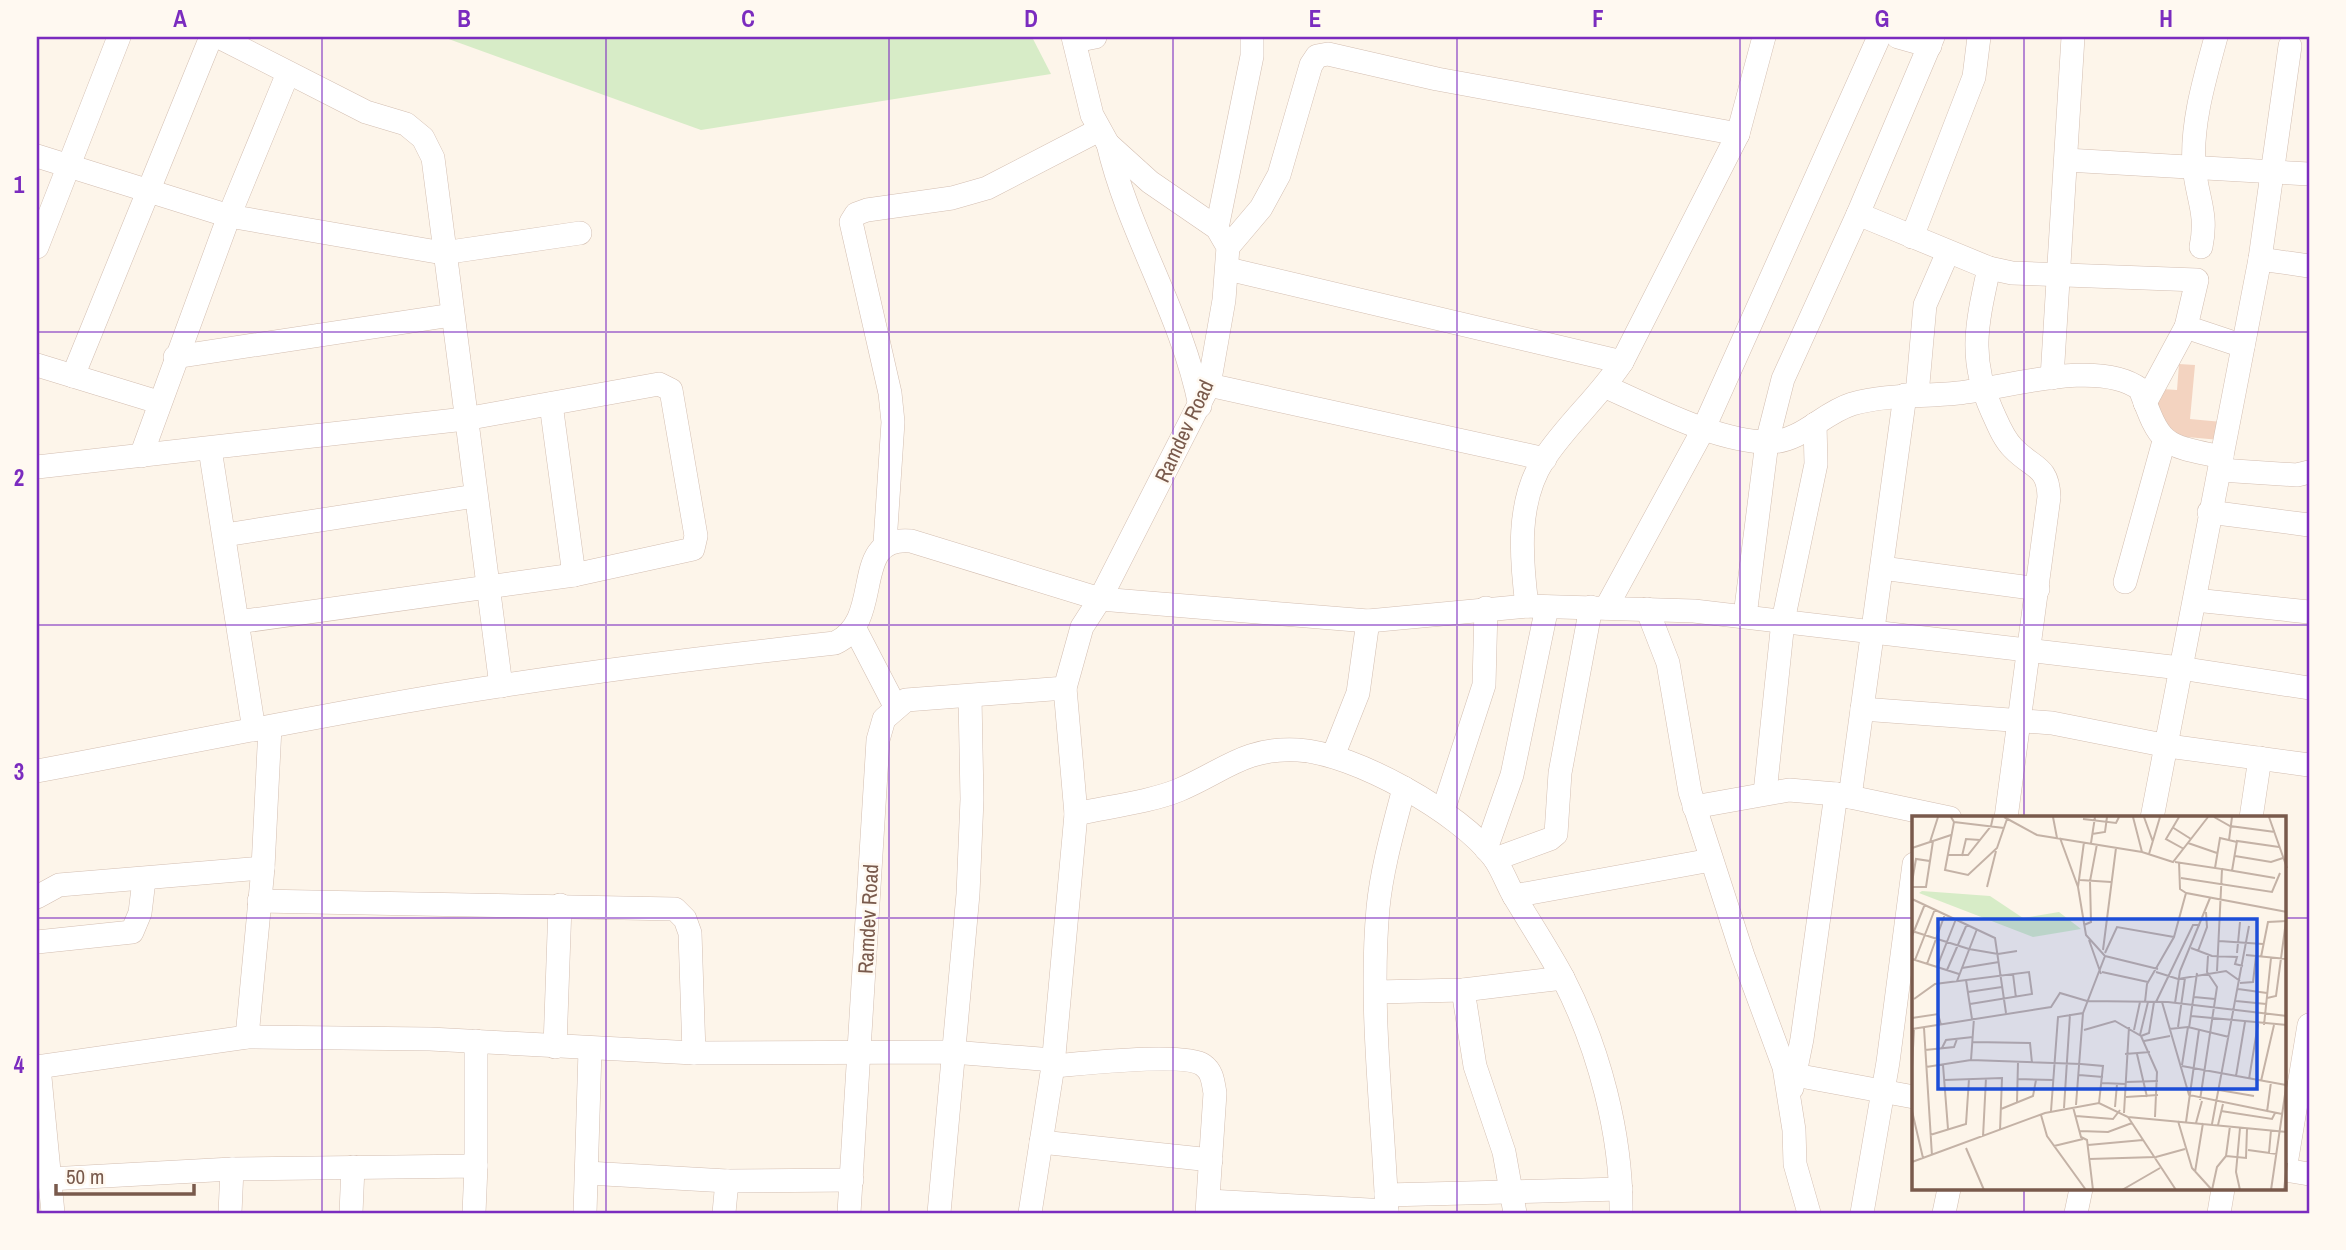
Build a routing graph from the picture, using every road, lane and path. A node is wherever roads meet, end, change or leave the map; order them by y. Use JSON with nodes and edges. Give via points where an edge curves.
{"nodes":[{"id":1,"x":120,"y":37,"type":"edge"},
{"id":2,"x":211,"y":37,"type":"edge"},
{"id":3,"x":219,"y":37,"type":"edge"},
{"id":4,"x":1252,"y":37,"type":"edge"},
{"id":5,"x":1763,"y":37,"type":"edge"},
{"id":6,"x":1879,"y":37,"type":"edge"},
{"id":7,"x":1898,"y":37,"type":"edge"},
{"id":8,"x":1979,"y":37,"type":"edge"},
{"id":9,"x":2073,"y":37,"type":"edge"},
{"id":10,"x":2216,"y":37,"type":"edge"},
{"id":11,"x":1081,"y":38,"type":"edge"},
{"id":12,"x":1931,"y":41,"type":"edge"},
{"id":13,"x":2290,"y":46,"type":"dead end"},
{"id":14,"x":288,"y":73,"type":"junction"},
{"id":15,"x":1738,"y":134,"type":"junction"},
{"id":16,"x":1103,"y":137,"type":"junction"},
{"id":17,"x":37,"y":156,"type":"edge"},
{"id":18,"x":2066,"y":160,"type":"junction"},
{"id":19,"x":69,"y":164,"type":"junction"},
{"id":20,"x":2194,"y":166,"type":"junction"},
{"id":21,"x":2272,"y":171,"type":"junction"},
{"id":22,"x":2309,"y":174,"type":"edge"},
{"id":23,"x":147,"y":190,"type":"junction"},
{"id":24,"x":1858,"y":214,"type":"junction"},
{"id":25,"x":229,"y":216,"type":"junction"},
{"id":26,"x":580,"y":233,"type":"dead end"},
{"id":27,"x":1912,"y":237,"type":"junction"},
{"id":28,"x":37,"y":247,"type":"edge"},
{"id":29,"x":2202,"y":247,"type":"dead end"},
{"id":30,"x":1224,"y":248,"type":"junction"},
{"id":31,"x":1948,"y":252,"type":"junction"},
{"id":32,"x":443,"y":253,"type":"junction"},
{"id":33,"x":2260,"y":259,"type":"junction"},
{"id":34,"x":2309,"y":266,"type":"edge"},
{"id":35,"x":1989,"y":268,"type":"junction"},
{"id":36,"x":2058,"y":277,"type":"junction"},
{"id":37,"x":452,"y":315,"type":"junction"},
{"id":38,"x":2186,"y":327,"type":"junction"},
{"id":39,"x":2243,"y":346,"type":"junction"},
{"id":40,"x":175,"y":357,"type":"junction"},
{"id":41,"x":1622,"y":362,"type":"junction"},
{"id":42,"x":37,"y":365,"type":"edge"},
{"id":43,"x":73,"y":376,"type":"junction"},
{"id":44,"x":2052,"y":377,"type":"junction"},
{"id":45,"x":1209,"y":384,"type":"junction"},
{"id":46,"x":1606,"y":387,"type":"junction"},
{"id":47,"x":1982,"y":388,"type":"junction"},
{"id":48,"x":1911,"y":395,"type":"junction"},
{"id":49,"x":158,"y":402,"type":"junction"},
{"id":50,"x":2146,"y":403,"type":"junction"},
{"id":51,"x":551,"y":404,"type":"junction"},
{"id":52,"x":1200,"y":406,"type":"junction"},
{"id":53,"x":465,"y":419,"type":"junction"},
{"id":54,"x":1815,"y":424,"type":"junction"},
{"id":55,"x":1703,"y":430,"type":"junction"},
{"id":56,"x":2164,"y":441,"type":"junction"},
{"id":57,"x":1767,"y":442,"type":"junction"},
{"id":58,"x":210,"y":449,"type":"junction"},
{"id":59,"x":141,"y":456,"type":"junction"},
{"id":60,"x":1545,"y":459,"type":"junction"},
{"id":61,"x":2221,"y":463,"type":"junction"},
{"id":62,"x":37,"y":467,"type":"edge"},
{"id":63,"x":2309,"y":472,"type":"edge"},
{"id":64,"x":475,"y":496,"type":"junction"},
{"id":65,"x":2209,"y":512,"type":"junction"},
{"id":66,"x":2309,"y":525,"type":"edge"},
{"id":67,"x":225,"y":535,"type":"junction"},
{"id":68,"x":885,"y":543,"type":"junction"},
{"id":69,"x":1882,"y":568,"type":"junction"},
{"id":70,"x":574,"y":575,"type":"junction"},
{"id":71,"x":2125,"y":582,"type":"dead end"},
{"id":72,"x":487,"y":589,"type":"junction"},
{"id":73,"x":2038,"y":589,"type":"junction"},
{"id":74,"x":1100,"y":599,"type":"junction"},
{"id":75,"x":2194,"y":600,"type":"junction"},
{"id":76,"x":1537,"y":606,"type":"junction"},
{"id":77,"x":1486,"y":608,"type":"junction"},
{"id":78,"x":1598,"y":608,"type":"junction"},
{"id":79,"x":1647,"y":609,"type":"junction"},
{"id":80,"x":2309,"y":612,"type":"edge"},
{"id":81,"x":1745,"y":616,"type":"junction"},
{"id":82,"x":1368,"y":621,"type":"junction"},
{"id":83,"x":1783,"y":621,"type":"junction"},
{"id":84,"x":238,"y":622,"type":"junction"},
{"id":85,"x":855,"y":629,"type":"junction"},
{"id":86,"x":1873,"y":632,"type":"junction"},
{"id":87,"x":2029,"y":650,"type":"junction"},
{"id":88,"x":2180,"y":668,"type":"junction"},
{"id":89,"x":501,"y":686,"type":"junction"},
{"id":90,"x":1065,"y":688,"type":"junction"},
{"id":91,"x":2309,"y":688,"type":"edge"},
{"id":92,"x":970,"y":697,"type":"junction"},
{"id":93,"x":895,"y":706,"type":"junction"},
{"id":94,"x":1862,"y":709,"type":"junction"},
{"id":95,"x":2018,"y":719,"type":"junction"},
{"id":96,"x":262,"y":729,"type":"junction"},
{"id":97,"x":2168,"y":746,"type":"junction"},
{"id":98,"x":1333,"y":756,"type":"junction"},
{"id":99,"x":2260,"y":758,"type":"junction"},
{"id":100,"x":2309,"y":765,"type":"edge"},
{"id":101,"x":37,"y":771,"type":"edge"},
{"id":102,"x":1404,"y":788,"type":"junction"},
{"id":103,"x":1765,"y":793,"type":"junction"},
{"id":104,"x":1843,"y":795,"type":"junction"},
{"id":105,"x":1694,"y":807,"type":"junction"},
{"id":106,"x":1443,"y":811,"type":"junction"},
{"id":107,"x":1076,"y":814,"type":"junction"},
{"id":108,"x":1920,"y":815,"type":"edge"},
{"id":109,"x":2006,"y":816,"type":"edge"},
{"id":110,"x":2152,"y":816,"type":"edge"},
{"id":111,"x":2251,"y":816,"type":"edge"},
{"id":112,"x":1491,"y":854,"type":"junction"},
{"id":113,"x":1711,"y":860,"type":"junction"},
{"id":114,"x":263,"y":868,"type":"junction"},
{"id":115,"x":1912,"y":879,"type":"edge"},
{"id":116,"x":144,"y":880,"type":"junction"},
{"id":117,"x":1514,"y":896,"type":"junction"},
{"id":118,"x":37,"y":897,"type":"edge"},
{"id":119,"x":259,"y":901,"type":"junction"},
{"id":120,"x":560,"y":905,"type":"junction"},
{"id":121,"x":37,"y":943,"type":"edge"},
{"id":122,"x":1563,"y":978,"type":"junction"},
{"id":123,"x":1463,"y":990,"type":"junction"},
{"id":124,"x":1376,"y":992,"type":"junction"},
{"id":125,"x":2309,"y":1025,"type":"edge"},
{"id":126,"x":247,"y":1037,"type":"junction"},
{"id":127,"x":476,"y":1041,"type":"junction"},
{"id":128,"x":555,"y":1047,"type":"junction"},
{"id":129,"x":590,"y":1050,"type":"junction"},
{"id":130,"x":861,"y":1052,"type":"junction"},
{"id":131,"x":952,"y":1052,"type":"junction"},
{"id":132,"x":694,"y":1053,"type":"junction"},
{"id":133,"x":1053,"y":1063,"type":"junction"},
{"id":134,"x":38,"y":1067,"type":"edge"},
{"id":135,"x":1795,"y":1075,"type":"junction"},
{"id":136,"x":1883,"y":1090,"type":"junction"},
{"id":137,"x":1912,"y":1097,"type":"edge"},
{"id":138,"x":1790,"y":1099,"type":"junction"},
{"id":139,"x":1041,"y":1142,"type":"junction"},
{"id":140,"x":1211,"y":1160,"type":"junction"},
{"id":141,"x":2286,"y":1164,"type":"edge"},
{"id":142,"x":476,"y":1166,"type":"junction"},
{"id":143,"x":353,"y":1167,"type":"junction"},
{"id":144,"x":232,"y":1169,"type":"junction"},
{"id":145,"x":2286,"y":1170,"type":"edge"},
{"id":146,"x":587,"y":1172,"type":"junction"},
{"id":147,"x":2309,"y":1174,"type":"edge"},
{"id":148,"x":50,"y":1179,"type":"junction"},
{"id":149,"x":852,"y":1180,"type":"junction"},
{"id":150,"x":727,"y":1181,"type":"junction"},
{"id":151,"x":1621,"y":1189,"type":"junction"},
{"id":152,"x":1949,"y":1190,"type":"edge"},
{"id":153,"x":2081,"y":1190,"type":"edge"},
{"id":154,"x":2223,"y":1190,"type":"edge"},
{"id":155,"x":1513,"y":1203,"type":"edge"},
{"id":156,"x":1208,"y":1207,"type":"edge"},
{"id":157,"x":1386,"y":1207,"type":"edge"},
{"id":158,"x":1316,"y":1210,"type":"edge"},
{"id":159,"x":53,"y":1213,"type":"edge"},
{"id":160,"x":230,"y":1213,"type":"edge"},
{"id":161,"x":351,"y":1213,"type":"edge"},
{"id":162,"x":474,"y":1213,"type":"edge"},
{"id":163,"x":585,"y":1213,"type":"edge"},
{"id":164,"x":724,"y":1213,"type":"edge"},
{"id":165,"x":849,"y":1213,"type":"edge"},
{"id":166,"x":939,"y":1213,"type":"edge"},
{"id":167,"x":1030,"y":1213,"type":"edge"},
{"id":168,"x":1621,"y":1213,"type":"edge"},
{"id":169,"x":1810,"y":1213,"type":"edge"},
{"id":170,"x":1862,"y":1213,"type":"edge"},
{"id":171,"x":1944,"y":1213,"type":"edge"},
{"id":172,"x":2076,"y":1213,"type":"edge"},
{"id":173,"x":2218,"y":1213,"type":"edge"}],
"edges":[{"from":1,"to":19,"type":"street"},
{"from":2,"to":23,"type":"street"},
{"from":3,"to":14,"type":"street"},
{"from":4,"to":30,"type":"street","name":"Ramdev Road"},
{"from":5,"to":15,"type":"street"},
{"from":6,"to":55,"type":"street"},
{"from":7,"to":12,"type":"street"},
{"from":8,"to":27,"type":"street","via":[[1974,77]]},
{"from":9,"to":18,"type":"street"},
{"from":10,"to":20,"type":"street","via":[[2203,88]]},
{"from":11,"to":16,"type":"street","via":[[1092,115]]},
{"from":12,"to":24,"type":"street"},
{"from":13,"to":21,"type":"street"},
{"from":14,"to":25,"type":"street"},
{"from":14,"to":32,"type":"street","via":[[366,112],[405,124],[423,138],[433,158]]},
{"from":15,"to":30,"type":"street","via":[[1317,55],[1279,175],[1261,208]]},
{"from":15,"to":41,"type":"street"},
{"from":16,"to":30,"type":"street"},
{"from":16,"to":52,"type":"street","via":[[1118,187],[1187,352]]},
{"from":16,"to":68,"type":"street","via":[[987,188],[952,198],[867,210],[851,222],[892,412]]},
{"from":17,"to":19,"type":"street"},
{"from":18,"to":20,"type":"street"},
{"from":18,"to":36,"type":"street"},
{"from":19,"to":23,"type":"street"},
{"from":19,"to":28,"type":"street"},
{"from":20,"to":21,"type":"street"},
{"from":20,"to":29,"type":"street","via":[[2206,222]]},
{"from":21,"to":22,"type":"street"},
{"from":21,"to":33,"type":"street"},
{"from":23,"to":25,"type":"street"},
{"from":23,"to":43,"type":"street"},
{"from":24,"to":27,"type":"street"},
{"from":24,"to":57,"type":"street","via":[[1792,354]]},
{"from":25,"to":32,"type":"street"},
{"from":25,"to":40,"type":"street"},
{"from":26,"to":32,"type":"street"},
{"from":27,"to":31,"type":"street"},
{"from":30,"to":41,"type":"street"},
{"from":30,"to":45,"type":"street","name":"Ramdev Road"},
{"from":31,"to":35,"type":"street"},
{"from":31,"to":48,"type":"street","via":[[1924,305]]},
{"from":32,"to":37,"type":"street"},
{"from":33,"to":34,"type":"street"},
{"from":33,"to":39,"type":"street"},
{"from":35,"to":36,"type":"street"},
{"from":35,"to":47,"type":"street","via":[[1976,329]]},
{"from":36,"to":38,"type":"street","via":[[2197,280]]},
{"from":36,"to":44,"type":"street"},
{"from":37,"to":40,"type":"street"},
{"from":37,"to":53,"type":"street"},
{"from":38,"to":39,"type":"street"},
{"from":38,"to":50,"type":"street"},
{"from":39,"to":61,"type":"street"},
{"from":40,"to":49,"type":"street"},
{"from":41,"to":46,"type":"street"},
{"from":42,"to":43,"type":"street"},
{"from":43,"to":49,"type":"street"},
{"from":44,"to":47,"type":"street"},
{"from":44,"to":50,"type":"street","via":[[2117,377],[2140,389]]},
{"from":45,"to":52,"type":"street","name":"Ramdev Road"},
{"from":45,"to":60,"type":"street"},
{"from":46,"to":55,"type":"street"},
{"from":46,"to":60,"type":"street"},
{"from":47,"to":48,"type":"street"},
{"from":47,"to":73,"type":"street","via":[[2012,448],[2048,480]]},
{"from":48,"to":54,"type":"street","via":[[1849,405]]},
{"from":48,"to":69,"type":"street"},
{"from":49,"to":59,"type":"street"},
{"from":50,"to":56,"type":"street"},
{"from":51,"to":53,"type":"street"},
{"from":51,"to":70,"type":"street"},
{"from":51,"to":70,"type":"street","via":[[659,384],[671,390],[696,536],[693,549]]},
{"from":52,"to":74,"type":"street","name":"Ramdev Road"},
{"from":53,"to":58,"type":"street"},
{"from":53,"to":64,"type":"street"},
{"from":54,"to":57,"type":"street","via":[[1792,437]]},
{"from":54,"to":83,"type":"street","via":[[1816,464]]},
{"from":55,"to":57,"type":"street"},
{"from":55,"to":78,"type":"street"},
{"from":56,"to":61,"type":"street"},
{"from":56,"to":71,"type":"street"},
{"from":57,"to":81,"type":"street"},
{"from":58,"to":59,"type":"street"},
{"from":58,"to":67,"type":"street"},
{"from":59,"to":62,"type":"street"},
{"from":60,"to":76,"type":"street","via":[[1524,516],[1522,567]]},
{"from":61,"to":63,"type":"street","via":[[2297,475]]},
{"from":61,"to":65,"type":"street"},
{"from":64,"to":67,"type":"street"},
{"from":64,"to":72,"type":"street"},
{"from":65,"to":66,"type":"street"},
{"from":65,"to":75,"type":"street"},
{"from":67,"to":84,"type":"street"},
{"from":68,"to":74,"type":"street","via":[[911,541]]},
{"from":68,"to":85,"type":"street","via":[[872,564]]},
{"from":69,"to":73,"type":"street"},
{"from":69,"to":86,"type":"street"},
{"from":70,"to":72,"type":"street"},
{"from":72,"to":84,"type":"street"},
{"from":72,"to":89,"type":"street"},
{"from":73,"to":87,"type":"street"},
{"from":74,"to":82,"type":"street"},
{"from":74,"to":90,"type":"street","name":"Ramdev Road","via":[[1082,627]]},
{"from":75,"to":80,"type":"street"},
{"from":75,"to":88,"type":"street"},
{"from":76,"to":77,"type":"street"},
{"from":76,"to":78,"type":"street"},
{"from":76,"to":112,"type":"street","via":[[1512,775]]},
{"from":77,"to":82,"type":"street"},
{"from":77,"to":106,"type":"street","via":[[1484,685]]},
{"from":78,"to":79,"type":"street"},
{"from":78,"to":112,"type":"street","via":[[1560,773],[1556,834]]},
{"from":79,"to":81,"type":"street"},
{"from":79,"to":105,"type":"street","via":[[1668,663],[1679,746]]},
{"from":81,"to":83,"type":"street"},
{"from":82,"to":98,"type":"street","via":[[1358,693]]},
{"from":83,"to":86,"type":"street"},
{"from":83,"to":103,"type":"street"},
{"from":84,"to":96,"type":"street"},
{"from":85,"to":89,"type":"street","via":[[835,643]]},
{"from":85,"to":93,"type":"street"},
{"from":86,"to":87,"type":"street"},
{"from":86,"to":94,"type":"street"},
{"from":87,"to":88,"type":"street"},
{"from":87,"to":95,"type":"street"},
{"from":88,"to":91,"type":"street"},
{"from":88,"to":97,"type":"street"},
{"from":89,"to":96,"type":"street"},
{"from":90,"to":92,"type":"street"},
{"from":90,"to":107,"type":"street"},
{"from":92,"to":93,"type":"street","via":[[921,697]]},
{"from":92,"to":131,"type":"street","via":[[968,894]]},
{"from":93,"to":130,"type":"street","name":"Ramdev Road","via":[[884,719],[878,740]]},
{"from":94,"to":95,"type":"street"},
{"from":94,"to":104,"type":"street"},
{"from":95,"to":97,"type":"street"},
{"from":95,"to":109,"type":"street"},
{"from":96,"to":101,"type":"street"},
{"from":96,"to":114,"type":"street"},
{"from":97,"to":99,"type":"street"},
{"from":97,"to":110,"type":"street"},
{"from":98,"to":102,"type":"street"},
{"from":98,"to":107,"type":"street","via":[[1300,750],[1253,753],[1179,790]]},
{"from":99,"to":100,"type":"street"},
{"from":99,"to":111,"type":"street"},
{"from":102,"to":106,"type":"street"},
{"from":102,"to":124,"type":"street","via":[[1378,908]]},
{"from":103,"to":104,"type":"street","via":[[1789,790]]},
{"from":103,"to":105,"type":"street"},
{"from":104,"to":108,"type":"street"},
{"from":104,"to":135,"type":"street"},
{"from":105,"to":113,"type":"street"},
{"from":106,"to":112,"type":"street"},
{"from":107,"to":133,"type":"street"},
{"from":112,"to":117,"type":"street"},
{"from":113,"to":117,"type":"street"},
{"from":113,"to":138,"type":"street","via":[[1780,1056]]},
{"from":114,"to":116,"type":"street"},
{"from":114,"to":119,"type":"street"},
{"from":115,"to":136,"type":"street"},
{"from":116,"to":118,"type":"street","via":[[59,885]]},
{"from":116,"to":121,"type":"street","via":[[140,913],[132,932]]},
{"from":117,"to":122,"type":"street"},
{"from":119,"to":120,"type":"street"},
{"from":119,"to":126,"type":"street"},
{"from":120,"to":128,"type":"street"},
{"from":120,"to":132,"type":"street","via":[[660,906],[675,909],[685,919],[690,933]]},
{"from":122,"to":123,"type":"street"},
{"from":122,"to":151,"type":"street","via":[[1578,1010],[1613,1124]]},
{"from":123,"to":124,"type":"street"},
{"from":123,"to":155,"type":"street","via":[[1475,1066],[1504,1152]]},
{"from":124,"to":157,"type":"street"},
{"from":125,"to":141,"type":"street"},
{"from":126,"to":127,"type":"street"},
{"from":126,"to":134,"type":"street"},
{"from":127,"to":128,"type":"street"},
{"from":127,"to":142,"type":"street"},
{"from":128,"to":129,"type":"street"},
{"from":129,"to":132,"type":"street"},
{"from":129,"to":146,"type":"street"},
{"from":130,"to":131,"type":"street"},
{"from":130,"to":132,"type":"street"},
{"from":130,"to":149,"type":"street","name":"Ramdev Road"},
{"from":131,"to":133,"type":"street"},
{"from":131,"to":166,"type":"street"},
{"from":133,"to":139,"type":"street"},
{"from":133,"to":140,"type":"street","via":[[1189,1059],[1203,1064],[1212,1075],[1215,1093]]},
{"from":134,"to":148,"type":"street"},
{"from":135,"to":136,"type":"street"},
{"from":135,"to":138,"type":"street"},
{"from":136,"to":137,"type":"street"},
{"from":136,"to":170,"type":"street"},
{"from":138,"to":169,"type":"street","via":[[1796,1164]]},
{"from":139,"to":140,"type":"street"},
{"from":139,"to":167,"type":"street"},
{"from":140,"to":156,"type":"street"},
{"from":142,"to":143,"type":"street"},
{"from":142,"to":162,"type":"street"},
{"from":143,"to":144,"type":"street"},
{"from":143,"to":161,"type":"street"},
{"from":144,"to":148,"type":"street"},
{"from":144,"to":160,"type":"street"},
{"from":145,"to":147,"type":"street"},
{"from":146,"to":150,"type":"street"},
{"from":146,"to":163,"type":"street"},
{"from":148,"to":159,"type":"street"},
{"from":149,"to":150,"type":"street"},
{"from":149,"to":165,"type":"street","name":"Ramdev Road"},
{"from":150,"to":164,"type":"street"},
{"from":151,"to":155,"type":"street"},
{"from":151,"to":168,"type":"street"},
{"from":152,"to":171,"type":"street"},
{"from":153,"to":172,"type":"street"},
{"from":154,"to":173,"type":"street"},
{"from":155,"to":157,"type":"street"},
{"from":156,"to":158,"type":"street"},
{"from":157,"to":158,"type":"street"}]}
